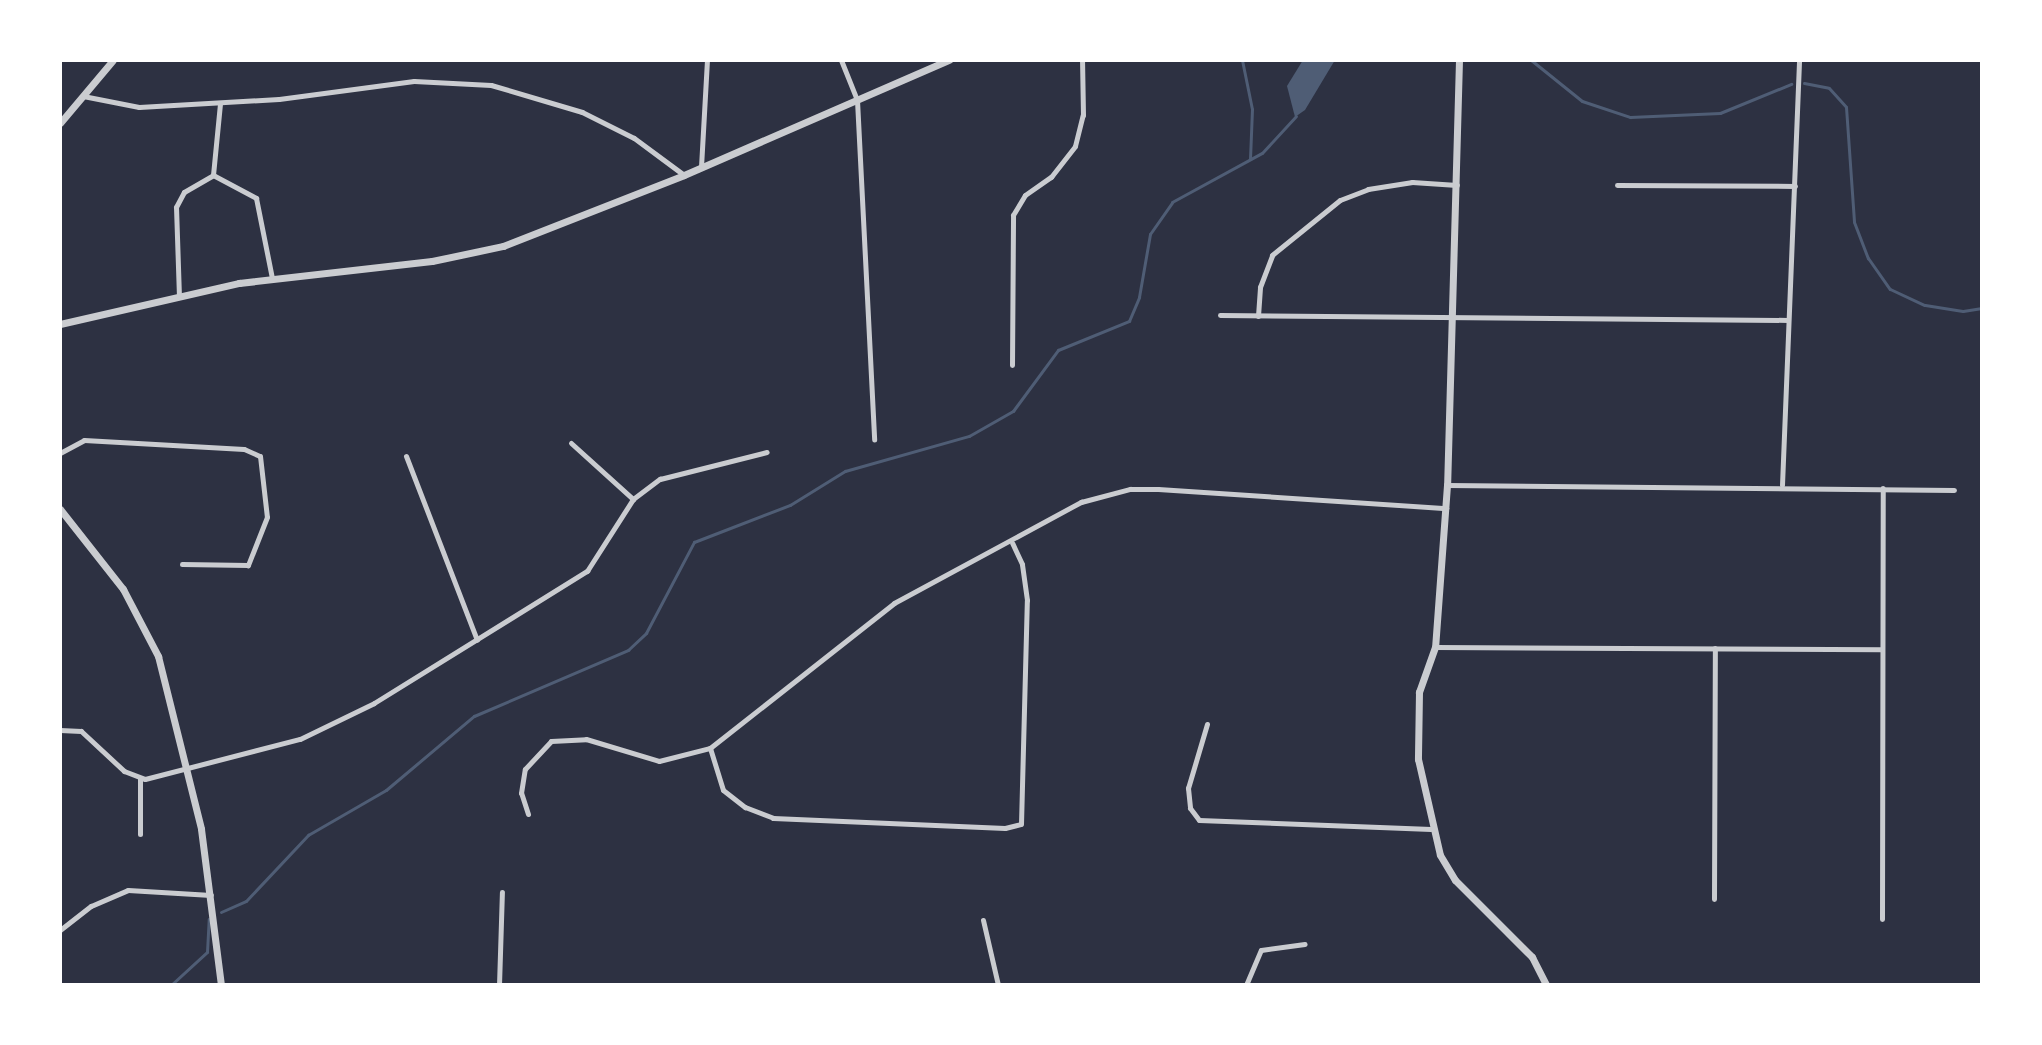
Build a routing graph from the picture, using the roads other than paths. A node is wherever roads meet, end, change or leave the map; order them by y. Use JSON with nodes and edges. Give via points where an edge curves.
{"nodes":[{"id":1,"x":113,"y":60,"type":"edge"},
{"id":2,"x":707,"y":60,"type":"edge"},
{"id":3,"x":841,"y":60,"type":"edge"},
{"id":4,"x":949,"y":60,"type":"edge"},
{"id":5,"x":1082,"y":60,"type":"edge"},
{"id":6,"x":1459,"y":60,"type":"edge"},
{"id":7,"x":1799,"y":60,"type":"edge"},
{"id":8,"x":83,"y":96,"type":"junction"},
{"id":9,"x":857,"y":100,"type":"junction"},
{"id":10,"x":220,"y":102,"type":"junction"},
{"id":11,"x":60,"y":123,"type":"edge"},
{"id":12,"x":701,"y":168,"type":"junction"},
{"id":13,"x":213,"y":175,"type":"junction"},
{"id":14,"x":684,"y":175,"type":"junction"},
{"id":15,"x":1458,"y":185,"type":"junction"},
{"id":16,"x":1617,"y":185,"type":"dead end"},
{"id":17,"x":1795,"y":186,"type":"junction"},
{"id":18,"x":272,"y":278,"type":"junction"},
{"id":19,"x":179,"y":297,"type":"junction"},
{"id":20,"x":1220,"y":315,"type":"dead end"},
{"id":21,"x":1258,"y":316,"type":"junction"},
{"id":22,"x":1450,"y":318,"type":"junction"},
{"id":23,"x":1788,"y":320,"type":"junction"},
{"id":24,"x":60,"y":324,"type":"edge"},
{"id":25,"x":1012,"y":365,"type":"dead end"},
{"id":26,"x":874,"y":440,"type":"dead end"},
{"id":27,"x":571,"y":443,"type":"dead end"},
{"id":28,"x":767,"y":452,"type":"dead end"},
{"id":29,"x":60,"y":453,"type":"edge"},
{"id":30,"x":406,"y":456,"type":"dead end"},
{"id":31,"x":1447,"y":485,"type":"junction"},
{"id":32,"x":1782,"y":485,"type":"junction"},
{"id":33,"x":1883,"y":488,"type":"junction"},
{"id":34,"x":1954,"y":490,"type":"dead end"},
{"id":35,"x":633,"y":499,"type":"junction"},
{"id":36,"x":1446,"y":508,"type":"junction"},
{"id":37,"x":60,"y":509,"type":"edge"},
{"id":38,"x":1012,"y":543,"type":"junction"},
{"id":39,"x":182,"y":564,"type":"dead end"},
{"id":40,"x":477,"y":640,"type":"junction"},
{"id":41,"x":1435,"y":647,"type":"junction"},
{"id":42,"x":1715,"y":648,"type":"junction"},
{"id":43,"x":1882,"y":649,"type":"junction"},
{"id":44,"x":1207,"y":724,"type":"dead end"},
{"id":45,"x":60,"y":730,"type":"edge"},
{"id":46,"x":710,"y":748,"type":"junction"},
{"id":47,"x":188,"y":768,"type":"junction"},
{"id":48,"x":140,"y":778,"type":"junction"},
{"id":49,"x":528,"y":814,"type":"dead end"},
{"id":50,"x":1431,"y":829,"type":"junction"},
{"id":51,"x":140,"y":834,"type":"dead end"},
{"id":52,"x":502,"y":892,"type":"dead end"},
{"id":53,"x":212,"y":895,"type":"junction"},
{"id":54,"x":1714,"y":899,"type":"dead end"},
{"id":55,"x":1882,"y":919,"type":"dead end"},
{"id":56,"x":983,"y":920,"type":"dead end"},
{"id":57,"x":60,"y":930,"type":"edge"},
{"id":58,"x":1305,"y":944,"type":"dead end"},
{"id":59,"x":221,"y":985,"type":"edge"},
{"id":60,"x":499,"y":985,"type":"edge"},
{"id":61,"x":998,"y":985,"type":"edge"},
{"id":62,"x":1246,"y":985,"type":"edge"},
{"id":63,"x":1546,"y":985,"type":"edge"}],
"edges":[{"from":1,"to":8,"type":"street"},
{"from":2,"to":12,"type":"street"},
{"from":3,"to":9,"type":"street"},
{"from":4,"to":9,"type":"street"},
{"from":5,"to":25,"type":"street","via":[[1083,115],[1075,146],[1051,177],[1025,195],[1013,215]]},
{"from":6,"to":15,"type":"street"},
{"from":7,"to":17,"type":"street"},
{"from":8,"to":10,"type":"street","via":[[139,107]]},
{"from":8,"to":11,"type":"street"},
{"from":9,"to":12,"type":"street"},
{"from":9,"to":26,"type":"street"},
{"from":10,"to":13,"type":"street"},
{"from":10,"to":14,"type":"street","via":[[414,81],[491,85],[582,112],[634,138]]},
{"from":12,"to":14,"type":"street"},
{"from":13,"to":18,"type":"street","via":[[256,198]]},
{"from":13,"to":19,"type":"street","via":[[177,201]]},
{"from":14,"to":18,"type":"street","via":[[564,225],[467,255]]},
{"from":15,"to":21,"type":"street","via":[[1412,182],[1340,200],[1272,255],[1260,287]]},
{"from":15,"to":22,"type":"street"},
{"from":16,"to":17,"type":"street"},
{"from":17,"to":23,"type":"street"},
{"from":18,"to":19,"type":"street"},
{"from":19,"to":24,"type":"street"},
{"from":20,"to":21,"type":"street"},
{"from":21,"to":22,"type":"street"},
{"from":22,"to":23,"type":"street"},
{"from":22,"to":31,"type":"street"},
{"from":23,"to":32,"type":"street"},
{"from":27,"to":35,"type":"street"},
{"from":28,"to":35,"type":"street","via":[[660,479]]},
{"from":29,"to":39,"type":"street","via":[[84,440],[244,449],[260,456],[267,517],[248,565]]},
{"from":30,"to":40,"type":"street"},
{"from":31,"to":32,"type":"street"},
{"from":31,"to":36,"type":"street"},
{"from":32,"to":33,"type":"street"},
{"from":33,"to":34,"type":"street"},
{"from":33,"to":43,"type":"street"},
{"from":35,"to":40,"type":"street","via":[[587,571]]},
{"from":36,"to":38,"type":"street","via":[[1227,490],[1130,489],[1061,511]]},
{"from":36,"to":41,"type":"street"},
{"from":37,"to":47,"type":"street","via":[[142,621],[162,668]]},
{"from":38,"to":46,"type":"street","via":[[894,603]]},
{"from":38,"to":46,"type":"street","via":[[1022,564],[1027,600],[1021,824],[1005,828],[773,818],[745,807],[723,790]]},
{"from":40,"to":47,"type":"street","via":[[374,703],[300,739]]},
{"from":41,"to":42,"type":"street"},
{"from":41,"to":50,"type":"street","via":[[1418,705],[1418,759]]},
{"from":42,"to":43,"type":"street"},
{"from":42,"to":54,"type":"street"},
{"from":43,"to":55,"type":"street"},
{"from":44,"to":50,"type":"street","via":[[1188,788],[1190,808],[1199,820]]},
{"from":45,"to":48,"type":"street","via":[[81,731],[119,768]]},
{"from":46,"to":49,"type":"street","via":[[659,761],[586,739],[551,741],[525,769],[521,793]]},
{"from":47,"to":48,"type":"street"},
{"from":47,"to":53,"type":"street"},
{"from":48,"to":51,"type":"street"},
{"from":50,"to":63,"type":"street","via":[[1455,880],[1532,957]]},
{"from":52,"to":60,"type":"street"},
{"from":53,"to":57,"type":"street","via":[[128,890],[91,906]]},
{"from":53,"to":59,"type":"street"},
{"from":56,"to":61,"type":"street"},
{"from":58,"to":62,"type":"street","via":[[1261,950]]}]}
